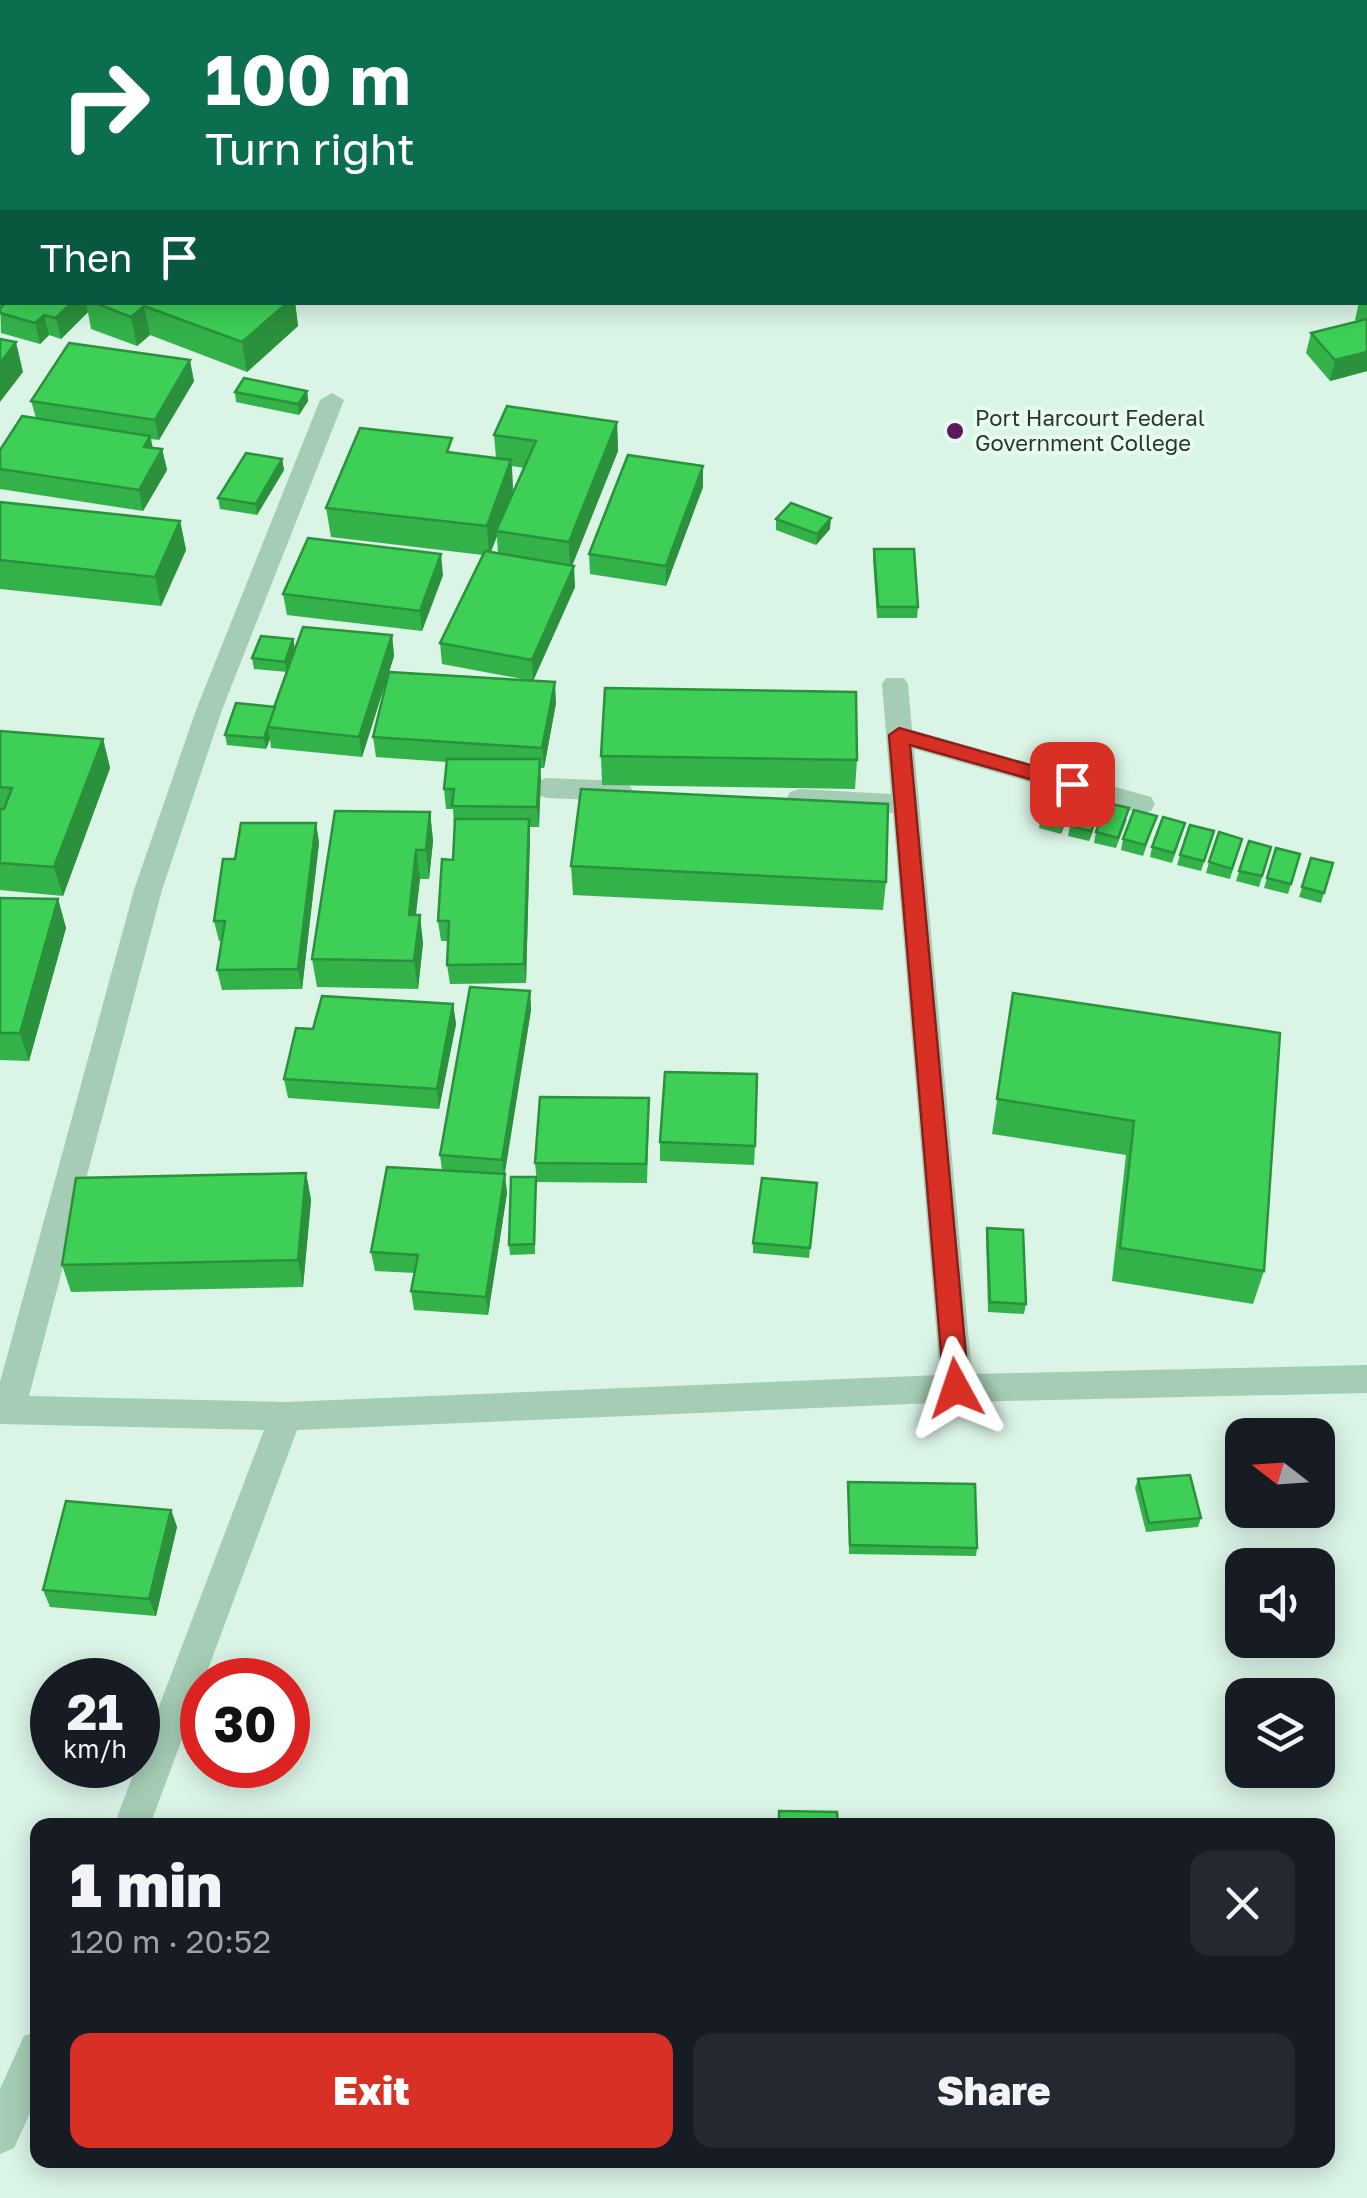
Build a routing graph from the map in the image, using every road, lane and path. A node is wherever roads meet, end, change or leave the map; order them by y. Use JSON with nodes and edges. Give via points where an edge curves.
{"nodes":[{"id":1,"x":332,"y":400,"type":"dead end"},
{"id":2,"x":895,"y":684,"type":"dead end"},
{"id":3,"x":899,"y":735,"type":"junction"},
{"id":4,"x":548,"y":788,"type":"dead end"},
{"id":5,"x":647,"y":792,"type":"edge"},
{"id":6,"x":766,"y":798,"type":"edge"},
{"id":7,"x":905,"y":804,"type":"junction"},
{"id":8,"x":1140,"y":804,"type":"dead end"},
{"id":9,"x":1367,"y":1379,"type":"edge"},
{"id":10,"x":956,"y":1388,"type":"junction"},
{"id":11,"x":5,"y":1410,"type":"edge"},
{"id":12,"x":286,"y":1416,"type":"junction"},
{"id":13,"x":135,"y":1818,"type":"edge"},
{"id":14,"x":30,"y":2068,"type":"edge"},
{"id":15,"x":0,"y":2134,"type":"edge"}],
"edges":[{"from":1,"to":11,"type":"street","via":[[209,710],[148,890]]},
{"from":2,"to":3,"type":"street"},
{"from":3,"to":7,"type":"street"},
{"from":3,"to":8,"type":"street"},
{"from":4,"to":5,"type":"street"},
{"from":6,"to":7,"type":"street"},
{"from":7,"to":10,"type":"street"},
{"from":9,"to":10,"type":"street"},
{"from":10,"to":12,"type":"street"},
{"from":11,"to":12,"type":"street"},
{"from":12,"to":13,"type":"street"},
{"from":14,"to":15,"type":"street"}]}
